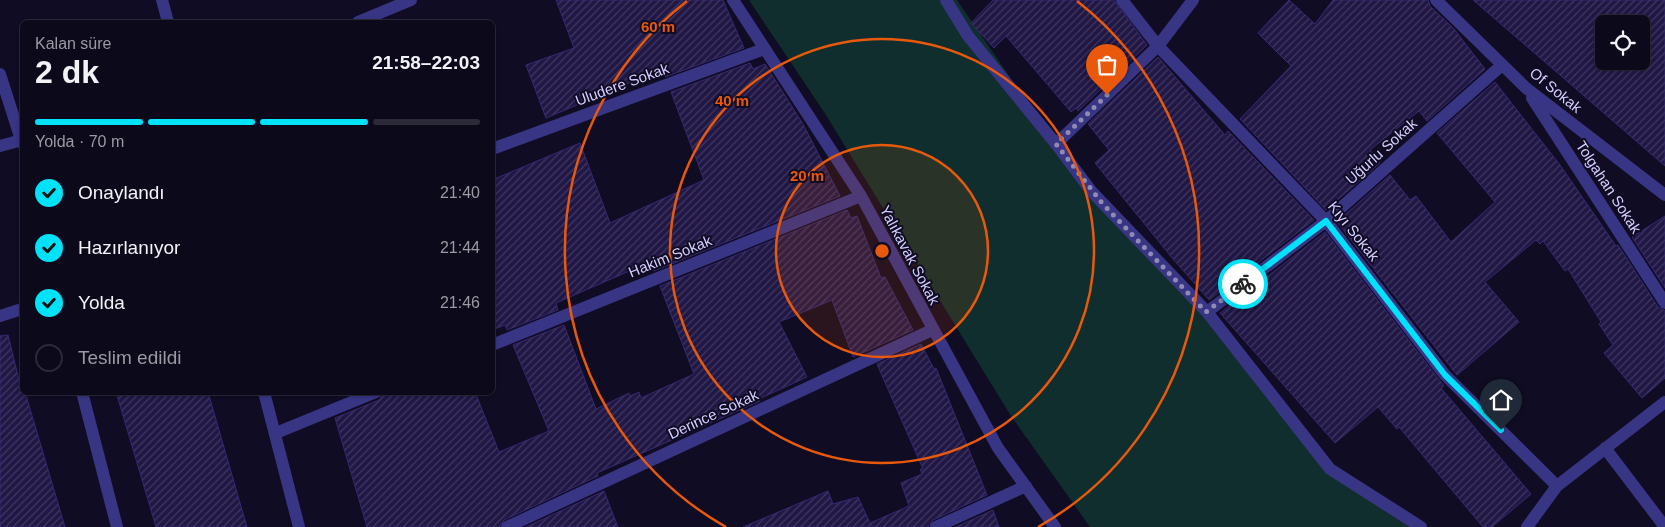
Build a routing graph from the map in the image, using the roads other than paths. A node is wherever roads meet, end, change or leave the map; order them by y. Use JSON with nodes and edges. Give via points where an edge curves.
{"nodes":[{"id":1,"x":162,"y":0,"type":"edge"},
{"id":2,"x":411,"y":0,"type":"edge"},
{"id":3,"x":733,"y":0,"type":"edge"},
{"id":4,"x":946,"y":0,"type":"edge"},
{"id":5,"x":1122,"y":0,"type":"edge"},
{"id":6,"x":1193,"y":0,"type":"edge"},
{"id":7,"x":1436,"y":0,"type":"edge"},
{"id":8,"x":167,"y":20,"type":"edge"},
{"id":9,"x":363,"y":20,"type":"edge"},
{"id":10,"x":1158,"y":46,"type":"junction"},
{"id":11,"x":764,"y":49,"type":"junction"},
{"id":12,"x":1502,"y":65,"type":"junction"},
{"id":13,"x":0,"y":74,"type":"edge"},
{"id":14,"x":1526,"y":88,"type":"junction"},
{"id":15,"x":20,"y":135,"type":"edge"},
{"id":16,"x":20,"y":141,"type":"edge"},
{"id":17,"x":1056,"y":144,"type":"junction"},
{"id":18,"x":0,"y":146,"type":"edge"},
{"id":19,"x":495,"y":149,"type":"edge"},
{"id":20,"x":1665,"y":195,"type":"edge"},
{"id":21,"x":861,"y":196,"type":"junction"},
{"id":22,"x":1326,"y":221,"type":"junction"},
{"id":23,"x":1665,"y":303,"type":"edge"},
{"id":24,"x":20,"y":310,"type":"edge"},
{"id":25,"x":1206,"y":312,"type":"junction"},
{"id":26,"x":0,"y":316,"type":"edge"},
{"id":27,"x":932,"y":330,"type":"junction"},
{"id":28,"x":495,"y":344,"type":"edge"},
{"id":29,"x":83,"y":395,"type":"edge"},
{"id":30,"x":265,"y":395,"type":"edge"},
{"id":31,"x":369,"y":395,"type":"edge"},
{"id":32,"x":1665,"y":402,"type":"edge"},
{"id":33,"x":276,"y":433,"type":"junction"},
{"id":34,"x":1605,"y":448,"type":"junction"},
{"id":35,"x":1026,"y":486,"type":"junction"},
{"id":36,"x":1557,"y":486,"type":"junction"},
{"id":37,"x":117,"y":527,"type":"edge"},
{"id":38,"x":300,"y":527,"type":"edge"},
{"id":39,"x":507,"y":527,"type":"edge"},
{"id":40,"x":936,"y":527,"type":"edge"},
{"id":41,"x":1054,"y":527,"type":"edge"},
{"id":42,"x":1421,"y":527,"type":"edge"},
{"id":43,"x":1527,"y":527,"type":"edge"},
{"id":44,"x":1665,"y":527,"type":"edge"}],
"edges":[{"from":1,"to":8,"type":"street"},
{"from":2,"to":9,"type":"street"},
{"from":3,"to":11,"type":"street","name":"Yalıkavak Sokak"},
{"from":4,"to":17,"type":"street","via":[[968,36]]},
{"from":5,"to":10,"type":"street","name":"Kıyı Sokak"},
{"from":6,"to":10,"type":"street"},
{"from":7,"to":12,"type":"street","name":"Of Sokak"},
{"from":10,"to":17,"type":"street"},
{"from":10,"to":22,"type":"street","name":"Kıyı Sokak"},
{"from":11,"to":19,"type":"street","name":"Uludere Sokak"},
{"from":11,"to":21,"type":"street","name":"Yalıkavak Sokak"},
{"from":12,"to":14,"type":"street","name":"Of Sokak"},
{"from":12,"to":22,"type":"street","name":"Uğurlu Sokak"},
{"from":13,"to":15,"type":"street"},
{"from":14,"to":20,"type":"street","name":"Of Sokak"},
{"from":14,"to":23,"type":"street","name":"Tolgahan Sokak"},
{"from":16,"to":18,"type":"street"},
{"from":17,"to":25,"type":"street","via":[[1102,203]]},
{"from":21,"to":27,"type":"street","name":"Yalıkavak Sokak"},
{"from":21,"to":28,"type":"street","name":"Hakim Sokak"},
{"from":22,"to":25,"type":"street","name":"Uğurlu Sokak"},
{"from":22,"to":36,"type":"street","name":"Kıyı Sokak","via":[[1445,375]]},
{"from":24,"to":26,"type":"street"},
{"from":25,"to":42,"type":"street","via":[[1330,469]]},
{"from":27,"to":35,"type":"street","name":"Yalıkavak Sokak","via":[[998,448]]},
{"from":27,"to":39,"type":"street","name":"Derince Sokak"},
{"from":29,"to":37,"type":"street"},
{"from":30,"to":33,"type":"street"},
{"from":31,"to":33,"type":"street"},
{"from":32,"to":34,"type":"street"},
{"from":33,"to":38,"type":"street"},
{"from":34,"to":36,"type":"street"},
{"from":34,"to":44,"type":"street"},
{"from":35,"to":40,"type":"street"},
{"from":35,"to":41,"type":"street","name":"Yalıkavak Sokak"},
{"from":36,"to":43,"type":"street"}]}
